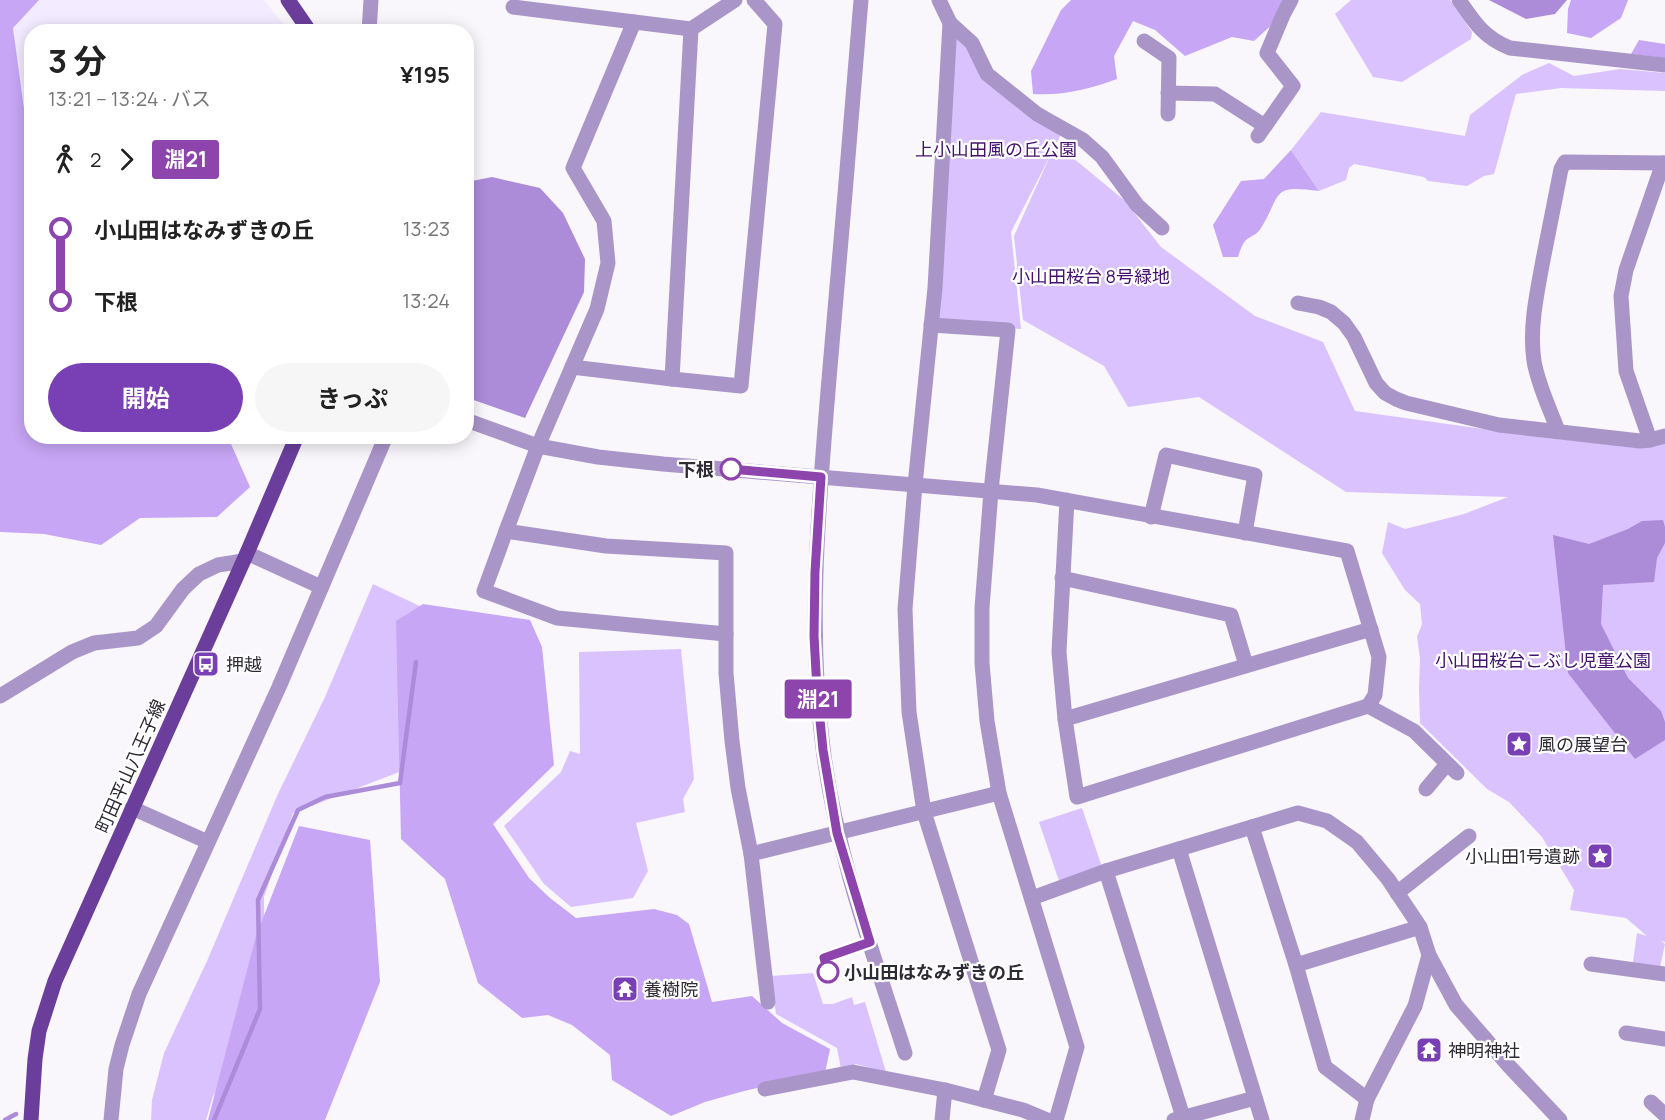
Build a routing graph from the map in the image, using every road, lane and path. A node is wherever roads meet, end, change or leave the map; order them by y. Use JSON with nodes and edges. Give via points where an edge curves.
{"nodes":[{"id":1,"x":288,"y":0,"type":"edge"},
{"id":2,"x":371,"y":0,"type":"edge"},
{"id":3,"x":735,"y":0,"type":"edge"},
{"id":4,"x":754,"y":0,"type":"edge"},
{"id":5,"x":861,"y":0,"type":"edge"},
{"id":6,"x":939,"y":0,"type":"edge"},
{"id":7,"x":1291,"y":0,"type":"edge"},
{"id":8,"x":1459,"y":0,"type":"edge"},
{"id":9,"x":513,"y":7,"type":"dead end"},
{"id":10,"x":634,"y":22,"type":"junction"},
{"id":11,"x":950,"y":23,"type":"junction"},
{"id":12,"x":304,"y":24,"type":"edge"},
{"id":13,"x":370,"y":24,"type":"edge"},
{"id":14,"x":691,"y":29,"type":"junction"},
{"id":15,"x":1144,"y":41,"type":"dead end"},
{"id":16,"x":1665,"y":65,"type":"edge"},
{"id":17,"x":1168,"y":93,"type":"junction"},
{"id":18,"x":1168,"y":114,"type":"dead end"},
{"id":19,"x":1664,"y":163,"type":"edge"},
{"id":20,"x":1162,"y":228,"type":"dead end"},
{"id":21,"x":1298,"y":303,"type":"dead end"},
{"id":22,"x":931,"y":325,"type":"junction"},
{"id":23,"x":572,"y":367,"type":"junction"},
{"id":24,"x":672,"y":379,"type":"junction"},
{"id":25,"x":474,"y":423,"type":"edge"},
{"id":26,"x":1558,"y":431,"type":"junction"},
{"id":27,"x":1658,"y":438,"type":"edge"},
{"id":28,"x":294,"y":444,"type":"edge"},
{"id":29,"x":383,"y":444,"type":"edge"},
{"id":30,"x":538,"y":446,"type":"junction"},
{"id":31,"x":821,"y":477,"type":"junction"},
{"id":32,"x":915,"y":485,"type":"junction"},
{"id":33,"x":991,"y":491,"type":"junction"},
{"id":34,"x":1067,"y":501,"type":"junction"},
{"id":35,"x":1151,"y":517,"type":"junction"},
{"id":36,"x":506,"y":531,"type":"junction"},
{"id":37,"x":1245,"y":533,"type":"junction"},
{"id":38,"x":245,"y":557,"type":"junction"},
{"id":39,"x":1062,"y":578,"type":"junction"},
{"id":40,"x":321,"y":587,"type":"junction"},
{"id":41,"x":1371,"y":629,"type":"junction"},
{"id":42,"x":726,"y":634,"type":"junction"},
{"id":43,"x":1246,"y":664,"type":"junction"},
{"id":44,"x":0,"y":696,"type":"edge"},
{"id":45,"x":1368,"y":706,"type":"junction"},
{"id":46,"x":1065,"y":719,"type":"junction"},
{"id":47,"x":1426,"y":789,"type":"dead end"},
{"id":48,"x":999,"y":793,"type":"junction"},
{"id":49,"x":132,"y":808,"type":"junction"},
{"id":50,"x":924,"y":812,"type":"junction"},
{"id":51,"x":1252,"y":827,"type":"junction"},
{"id":52,"x":837,"y":833,"type":"junction"},
{"id":53,"x":1469,"y":836,"type":"dead end"},
{"id":54,"x":208,"y":842,"type":"junction"},
{"id":55,"x":1179,"y":849,"type":"junction"},
{"id":56,"x":751,"y":854,"type":"junction"},
{"id":57,"x":1106,"y":871,"type":"junction"},
{"id":58,"x":1397,"y":893,"type":"junction"},
{"id":59,"x":1032,"y":898,"type":"junction"},
{"id":60,"x":1420,"y":927,"type":"junction"},
{"id":61,"x":1429,"y":955,"type":"junction"},
{"id":62,"x":1591,"y":964,"type":"dead end"},
{"id":63,"x":1296,"y":965,"type":"junction"},
{"id":64,"x":1665,"y":974,"type":"edge"},
{"id":65,"x":768,"y":1002,"type":"dead end"},
{"id":66,"x":1626,"y":1033,"type":"dead end"},
{"id":67,"x":1665,"y":1039,"type":"edge"},
{"id":68,"x":905,"y":1053,"type":"dead end"},
{"id":69,"x":765,"y":1089,"type":"dead end"},
{"id":70,"x":945,"y":1090,"type":"junction"},
{"id":71,"x":1255,"y":1098,"type":"junction"},
{"id":72,"x":1367,"y":1099,"type":"junction"},
{"id":73,"x":984,"y":1100,"type":"junction"},
{"id":74,"x":1178,"y":1119,"type":"edge"},
{"id":75,"x":1553,"y":1119,"type":"edge"},
{"id":76,"x":31,"y":1120,"type":"edge"},
{"id":77,"x":111,"y":1120,"type":"edge"},
{"id":78,"x":942,"y":1120,"type":"edge"},
{"id":79,"x":1047,"y":1120,"type":"edge"},
{"id":80,"x":1056,"y":1120,"type":"edge"},
{"id":81,"x":1262,"y":1120,"type":"edge"},
{"id":82,"x":1362,"y":1120,"type":"edge"}],
"edges":[{"from":1,"to":12,"type":"main road"},
{"from":2,"to":13,"type":"street"},
{"from":3,"to":14,"type":"street"},
{"from":4,"to":24,"type":"street","via":[[775,24],[741,386]]},
{"from":5,"to":31,"type":"street"},
{"from":6,"to":11,"type":"street"},
{"from":7,"to":17,"type":"street","via":[[1267,53],[1293,86],[1262,131],[1215,94]]},
{"from":8,"to":16,"type":"street","via":[[1490,38],[1510,48]]},
{"from":9,"to":10,"type":"street"},
{"from":10,"to":14,"type":"street"},
{"from":10,"to":23,"type":"street","via":[[573,168],[604,221],[608,263],[597,309]]},
{"from":11,"to":20,"type":"street","via":[[972,43],[987,74],[1037,114],[1083,140],[1102,157],[1137,205]]},
{"from":11,"to":22,"type":"street"},
{"from":14,"to":24,"type":"street"},
{"from":15,"to":17,"type":"street","via":[[1169,58]]},
{"from":17,"to":18,"type":"street"},
{"from":19,"to":26,"type":"street","via":[[1565,162],[1560,170],[1532,339],[1534,362]]},
{"from":19,"to":27,"type":"street","via":[[1626,270],[1621,296],[1626,371]]},
{"from":21,"to":26,"type":"street","via":[[1331,312],[1344,323],[1376,383],[1396,399],[1499,425]]},
{"from":22,"to":32,"type":"street"},
{"from":22,"to":33,"type":"street","via":[[1008,330]]},
{"from":23,"to":24,"type":"street"},
{"from":23,"to":30,"type":"street"},
{"from":25,"to":30,"type":"street"},
{"from":26,"to":27,"type":"street","via":[[1640,441]]},
{"from":28,"to":38,"type":"main road","name":"町田平山八王子線"},
{"from":29,"to":40,"type":"street"},
{"from":30,"to":31,"type":"street","via":[[609,458]]},
{"from":30,"to":36,"type":"street"},
{"from":31,"to":32,"type":"street"},
{"from":31,"to":52,"type":"street","via":[[814,595],[816,680]]},
{"from":32,"to":33,"type":"street"},
{"from":32,"to":50,"type":"street","via":[[905,609],[909,712]]},
{"from":33,"to":34,"type":"street"},
{"from":33,"to":48,"type":"street","via":[[982,663]]},
{"from":34,"to":35,"type":"street"},
{"from":34,"to":39,"type":"street"},
{"from":35,"to":37,"type":"street"},
{"from":35,"to":37,"type":"street","via":[[1167,455],[1255,475]]},
{"from":36,"to":42,"type":"street","via":[[606,546],[726,553]]},
{"from":36,"to":42,"type":"street","via":[[484,591],[557,618]]},
{"from":37,"to":41,"type":"street","via":[[1347,551]]},
{"from":38,"to":40,"type":"street"},
{"from":38,"to":44,"type":"street","via":[[200,574],[183,589],[156,626],[138,638],[94,643],[72,652]]},
{"from":38,"to":49,"type":"main road","name":"町田平山八王子線"},
{"from":39,"to":43,"type":"street","via":[[1232,615]]},
{"from":39,"to":46,"type":"street","via":[[1059,652]]},
{"from":40,"to":54,"type":"street"},
{"from":41,"to":43,"type":"street"},
{"from":41,"to":45,"type":"street","via":[[1379,657],[1375,695]]},
{"from":42,"to":56,"type":"street","via":[[732,741]]},
{"from":43,"to":46,"type":"street"},
{"from":45,"to":46,"type":"street","via":[[1077,797]]},
{"from":45,"to":47,"type":"street","via":[[1414,731],[1452,768]]},
{"from":48,"to":50,"type":"street"},
{"from":48,"to":59,"type":"street"},
{"from":49,"to":54,"type":"street"},
{"from":49,"to":76,"type":"main road","name":"町田平山八王子線","via":[[45,1010],[35,1059]]},
{"from":50,"to":52,"type":"street"},
{"from":50,"to":73,"type":"street","via":[[999,1050]]},
{"from":51,"to":55,"type":"street"},
{"from":51,"to":58,"type":"street","via":[[1298,813],[1327,821],[1357,842]]},
{"from":51,"to":63,"type":"street"},
{"from":52,"to":56,"type":"street"},
{"from":52,"to":68,"type":"street"},
{"from":53,"to":58,"type":"street"},
{"from":54,"to":77,"type":"street","via":[[139,994],[116,1069]]},
{"from":55,"to":57,"type":"street"},
{"from":55,"to":71,"type":"street"},
{"from":56,"to":65,"type":"street"},
{"from":57,"to":59,"type":"street"},
{"from":57,"to":74,"type":"street"},
{"from":58,"to":60,"type":"street"},
{"from":59,"to":80,"type":"street","via":[[1077,1047]]},
{"from":60,"to":61,"type":"street"},
{"from":60,"to":63,"type":"street"},
{"from":61,"to":72,"type":"street","via":[[1415,1006]]},
{"from":61,"to":75,"type":"street","via":[[1456,1005]]},
{"from":62,"to":64,"type":"street"},
{"from":63,"to":72,"type":"street","via":[[1326,1067]]},
{"from":66,"to":67,"type":"street"},
{"from":69,"to":70,"type":"street","via":[[853,1072]]},
{"from":70,"to":73,"type":"street"},
{"from":70,"to":78,"type":"street"},
{"from":71,"to":74,"type":"street"},
{"from":71,"to":81,"type":"street"},
{"from":72,"to":82,"type":"street"},
{"from":73,"to":79,"type":"street"}]}
